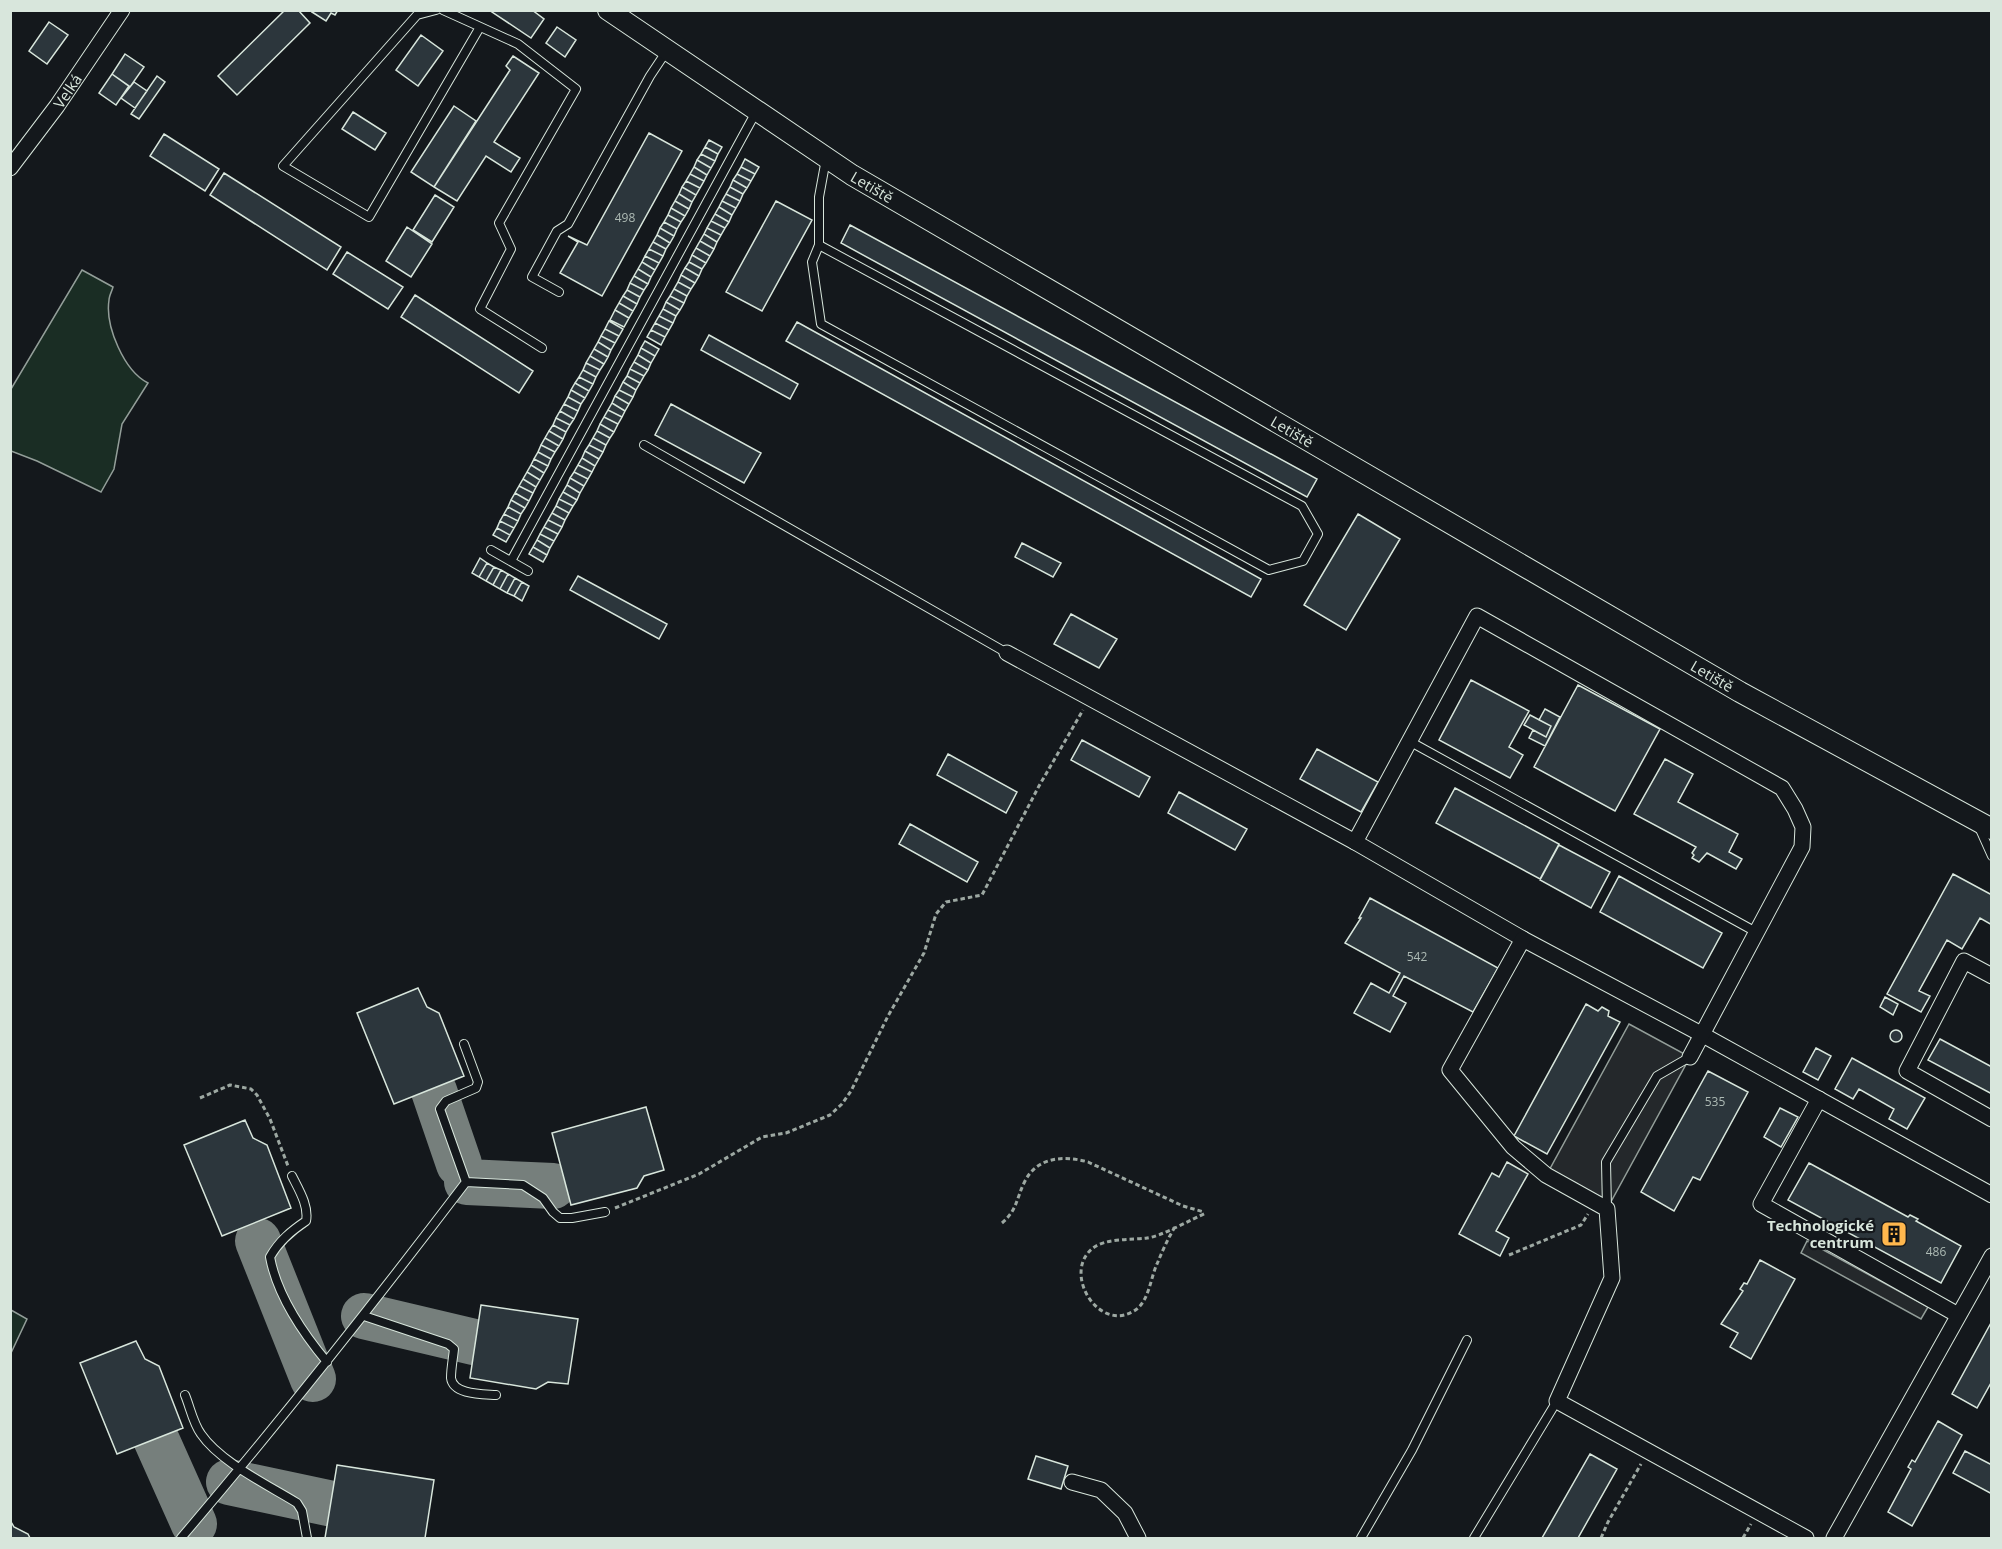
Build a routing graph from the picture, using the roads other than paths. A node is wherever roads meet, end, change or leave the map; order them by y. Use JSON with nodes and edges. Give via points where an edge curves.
{"nodes":[{"id":1,"x":122,"y":10,"type":"edge"},
{"id":2,"x":436,"y":10,"type":"edge"},
{"id":3,"x":443,"y":10,"type":"edge"},
{"id":4,"x":608,"y":10,"type":"edge"},
{"id":5,"x":480,"y":27,"type":"junction"},
{"id":6,"x":667,"y":50,"type":"junction"},
{"id":7,"x":756,"y":111,"type":"junction"},
{"id":8,"x":826,"y":158,"type":"junction"},
{"id":9,"x":10,"y":168,"type":"edge"},
{"id":10,"x":819,"y":245,"type":"junction"},
{"id":11,"x":559,"y":292,"type":"dead end"},
{"id":12,"x":542,"y":348,"type":"dead end"},
{"id":13,"x":644,"y":445,"type":"dead end"},
{"id":14,"x":491,"y":550,"type":"dead end"},
{"id":15,"x":511,"y":561,"type":"junction"},
{"id":16,"x":528,"y":571,"type":"dead end"},
{"id":17,"x":1007,"y":653,"type":"joint"},
{"id":18,"x":1409,"y":741,"type":"junction"},
{"id":19,"x":1984,"y":825,"type":"edge"},
{"id":20,"x":1354,"y":842,"type":"junction"},
{"id":21,"x":1992,"y":856,"type":"edge"},
{"id":22,"x":1756,"y":932,"type":"junction"},
{"id":23,"x":1523,"y":939,"type":"junction"},
{"id":24,"x":1992,"y":976,"type":"edge"},
{"id":25,"x":1703,"y":1035,"type":"junction"},
{"id":26,"x":464,"y":1044,"type":"dead end"},
{"id":27,"x":1690,"y":1057,"type":"joint"},
{"id":28,"x":1819,"y":1099,"type":"junction"},
{"id":29,"x":1992,"y":1119,"type":"edge"},
{"id":30,"x":292,"y":1176,"type":"road end"},
{"id":31,"x":466,"y":1182,"type":"junction"},
{"id":32,"x":1992,"y":1195,"type":"edge"},
{"id":33,"x":1601,"y":1205,"type":"junction"},
{"id":34,"x":605,"y":1212,"type":"road end"},
{"id":35,"x":1992,"y":1256,"type":"edge"},
{"id":36,"x":1958,"y":1315,"type":"junction"},
{"id":37,"x":364,"y":1316,"type":"junction"},
{"id":38,"x":1467,"y":1340,"type":"dead end"},
{"id":39,"x":327,"y":1362,"type":"junction"},
{"id":40,"x":185,"y":1395,"type":"dead end"},
{"id":41,"x":496,"y":1395,"type":"dead end"},
{"id":42,"x":1557,"y":1401,"type":"junction"},
{"id":43,"x":241,"y":1469,"type":"junction"},
{"id":44,"x":1072,"y":1482,"type":"dead end"},
{"id":45,"x":182,"y":1539,"type":"edge"},
{"id":46,"x":308,"y":1539,"type":"edge"},
{"id":47,"x":1138,"y":1539,"type":"edge"},
{"id":48,"x":1361,"y":1539,"type":"edge"},
{"id":49,"x":1474,"y":1539,"type":"edge"},
{"id":50,"x":1806,"y":1539,"type":"edge"},
{"id":51,"x":1834,"y":1539,"type":"edge"}],
"edges":[{"from":1,"to":9,"type":"street","name":"Velká"},
{"from":2,"to":5,"type":"lane","via":[[417,15],[283,166],[369,217]]},
{"from":3,"to":5,"type":"lane"},
{"from":4,"to":6,"type":"street","name":"Letiště"},
{"from":5,"to":12,"type":"lane","via":[[518,44],[576,89],[499,223],[511,249],[480,309]]},
{"from":6,"to":7,"type":"street","name":"Letiště"},
{"from":6,"to":11,"type":"lane","via":[[568,224],[557,231],[532,277]]},
{"from":7,"to":8,"type":"street","name":"Letiště"},
{"from":7,"to":15,"type":"lane"},
{"from":8,"to":10,"type":"lane","via":[[819,197]]},
{"from":8,"to":19,"type":"street","name":"Letiště","via":[[1740,692]]},
{"from":10,"to":10,"type":"lane","via":[[1302,506],[1318,534],[1303,561],[1269,570],[820,324],[812,262]]},
{"from":13,"to":17,"type":"lane"},
{"from":14,"to":15,"type":"lane"},
{"from":15,"to":16,"type":"lane"},
{"from":17,"to":20,"type":"street"},
{"from":18,"to":20,"type":"street"},
{"from":18,"to":22,"type":"lane"},
{"from":18,"to":22,"type":"street","via":[[1477,616],[1782,788],[1803,827],[1802,847]]},
{"from":19,"to":21,"type":"lane"},
{"from":20,"to":23,"type":"street"},
{"from":22,"to":25,"type":"street"},
{"from":23,"to":25,"type":"street"},
{"from":23,"to":33,"type":"street","via":[[1450,1070],[1513,1147],[1546,1176]]},
{"from":24,"to":29,"type":"street","via":[[1964,961],[1907,1071]]},
{"from":25,"to":27,"type":"street"},
{"from":25,"to":28,"type":"street"},
{"from":26,"to":31,"type":"lane","via":[[478,1082],[476,1088],[446,1101],[440,1108]]},
{"from":27,"to":33,"type":"lane","via":[[1657,1076],[1606,1162]]},
{"from":28,"to":32,"type":"street"},
{"from":28,"to":36,"type":"street","via":[[1761,1204]]},
{"from":30,"to":39,"type":"lane","via":[[303,1200],[306,1221],[275,1248],[271,1265],[290,1309]]},
{"from":31,"to":34,"type":"lane","via":[[523,1185],[543,1198],[560,1218]]},
{"from":31,"to":37,"type":"lane"},
{"from":33,"to":42,"type":"street","via":[[1612,1278]]},
{"from":35,"to":36,"type":"street"},
{"from":36,"to":51,"type":"street"},
{"from":37,"to":39,"type":"lane"},
{"from":37,"to":41,"type":"lane","via":[[448,1344],[454,1349],[451,1380],[456,1388]]},
{"from":38,"to":48,"type":"lane","via":[[1412,1450]]},
{"from":39,"to":43,"type":"lane"},
{"from":40,"to":43,"type":"lane","via":[[200,1434]]},
{"from":42,"to":49,"type":"lane"},
{"from":42,"to":50,"type":"street"},
{"from":43,"to":45,"type":"lane"},
{"from":43,"to":46,"type":"lane","via":[[297,1503]]},
{"from":44,"to":47,"type":"street","via":[[1101,1490],[1125,1513]]}]}
